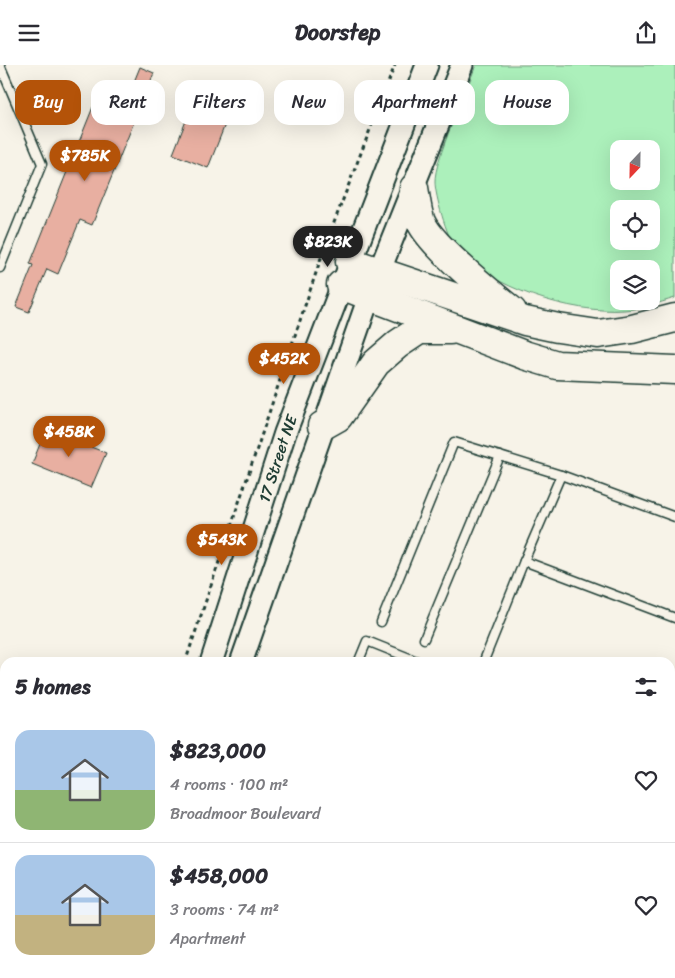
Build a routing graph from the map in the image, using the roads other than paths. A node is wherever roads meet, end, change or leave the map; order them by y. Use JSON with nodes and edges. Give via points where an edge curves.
{"nodes":[{"id":1,"x":0,"y":65,"type":"edge"},
{"id":2,"x":427,"y":65,"type":"edge"},
{"id":3,"x":462,"y":65,"type":"edge"},
{"id":4,"x":414,"y":188,"type":"junction"},
{"id":5,"x":0,"y":268,"type":"edge"},
{"id":6,"x":345,"y":274,"type":"junction"},
{"id":7,"x":374,"y":285,"type":"junction"},
{"id":8,"x":675,"y":318,"type":"edge"},
{"id":9,"x":525,"y":321,"type":"junction"},
{"id":10,"x":460,"y":330,"type":"junction"},
{"id":11,"x":675,"y":355,"type":"edge"},
{"id":12,"x":611,"y":369,"type":"junction"},
{"id":13,"x":675,"y":369,"type":"edge"},
{"id":14,"x":322,"y":426,"type":"junction"},
{"id":15,"x":500,"y":456,"type":"junction"},
{"id":16,"x":560,"y":475,"type":"junction"},
{"id":17,"x":675,"y":517,"type":"edge"},
{"id":18,"x":524,"y":561,"type":"junction"},
{"id":19,"x":675,"y":618,"type":"edge"},
{"id":20,"x":381,"y":622,"type":"dead end"},
{"id":21,"x":424,"y":639,"type":"dead end"},
{"id":22,"x":211,"y":657,"type":"edge"},
{"id":23,"x":243,"y":657,"type":"edge"},
{"id":24,"x":360,"y":657,"type":"edge"},
{"id":25,"x":407,"y":657,"type":"edge"},
{"id":26,"x":485,"y":657,"type":"edge"}],
"edges":[{"from":1,"to":5,"type":"lane","via":[[42,164]]},
{"from":2,"to":6,"type":"main road","name":"17 Street NE"},
{"from":3,"to":4,"type":"main road","name":"17 Street NE"},
{"from":4,"to":7,"type":"main road","name":"17 Street NE"},
{"from":4,"to":9,"type":"highway","via":[[421,223],[441,247],[486,290]]},
{"from":6,"to":7,"type":"highway"},
{"from":6,"to":22,"type":"main road","name":"17 Street NE","via":[[285,433]]},
{"from":7,"to":9,"type":"highway"},
{"from":7,"to":10,"type":"highway"},
{"from":7,"to":14,"type":"main road","name":"17 Street NE"},
{"from":8,"to":9,"type":"highway","via":[[598,334]]},
{"from":10,"to":12,"type":"highway","via":[[557,365]]},
{"from":10,"to":14,"type":"highway","via":[[419,330],[398,344],[376,363],[338,417]]},
{"from":11,"to":12,"type":"highway"},
{"from":12,"to":13,"type":"highway"},
{"from":14,"to":23,"type":"main road","name":"17 Street NE"},
{"from":15,"to":16,"type":"lane"},
{"from":15,"to":20,"type":"lane","via":[[454,442]]},
{"from":15,"to":21,"type":"lane"},
{"from":16,"to":17,"type":"lane"},
{"from":16,"to":18,"type":"lane"},
{"from":18,"to":19,"type":"lane"},
{"from":18,"to":26,"type":"lane"},
{"from":24,"to":25,"type":"lane","via":[[367,641]]}]}
